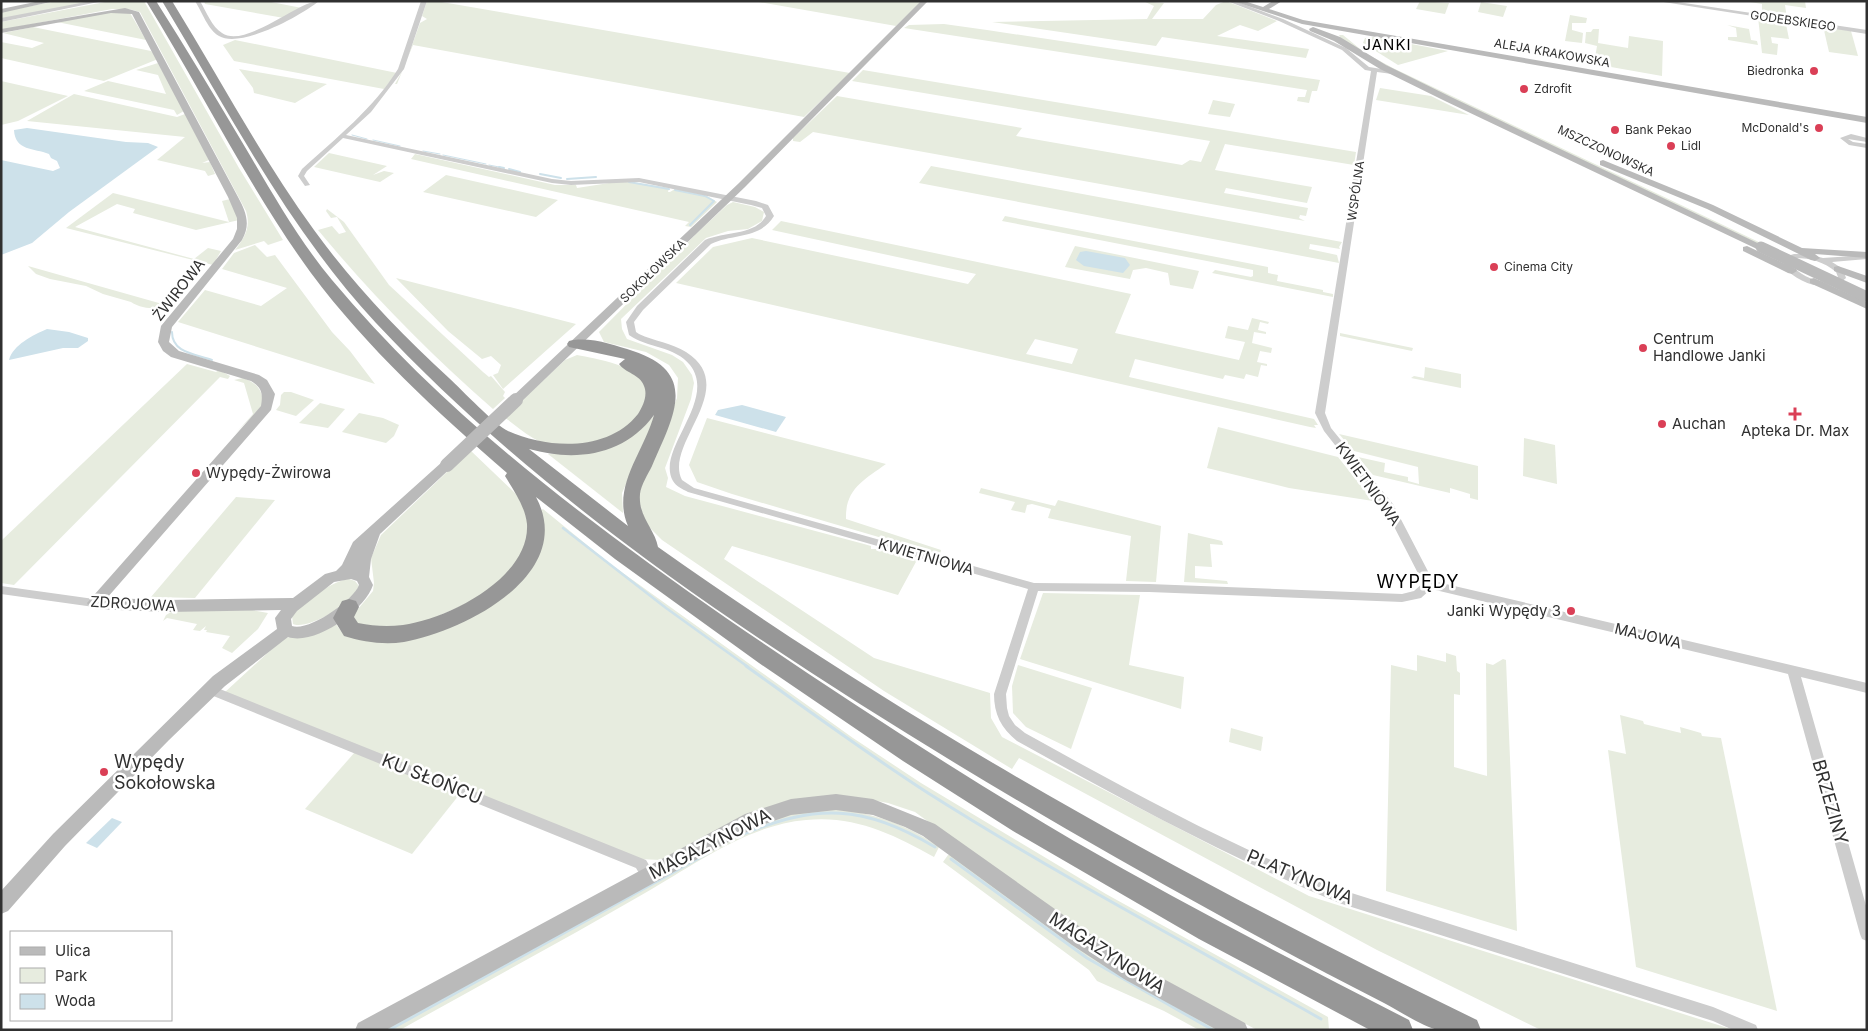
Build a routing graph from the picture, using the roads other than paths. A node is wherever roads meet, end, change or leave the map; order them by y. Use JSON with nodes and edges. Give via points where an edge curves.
{"nodes":[{"id":1,"x":52,"y":1,"type":"edge"},
{"id":2,"x":101,"y":1,"type":"edge"},
{"id":3,"x":151,"y":1,"type":"edge"},
{"id":4,"x":167,"y":1,"type":"edge"},
{"id":5,"x":198,"y":1,"type":"edge"},
{"id":6,"x":317,"y":1,"type":"edge"},
{"id":7,"x":424,"y":1,"type":"edge"},
{"id":8,"x":925,"y":1,"type":"edge"},
{"id":9,"x":1229,"y":1,"type":"edge"},
{"id":10,"x":1236,"y":1,"type":"edge"},
{"id":11,"x":1247,"y":1,"type":"edge"},
{"id":12,"x":1279,"y":1,"type":"edge"},
{"id":13,"x":1659,"y":1,"type":"edge"},
{"id":14,"x":1,"y":11,"type":"edge"},
{"id":15,"x":1267,"y":12,"type":"junction"},
{"id":16,"x":1,"y":20,"type":"edge"},
{"id":17,"x":1328,"y":23,"type":"junction"},
{"id":18,"x":1349,"y":26,"type":"junction"},
{"id":19,"x":1338,"y":28,"type":"junction"},
{"id":20,"x":1,"y":31,"type":"edge"},
{"id":21,"x":1867,"y":32,"type":"edge"},
{"id":22,"x":1384,"y":36,"type":"junction"},
{"id":23,"x":1337,"y":39,"type":"junction"},
{"id":24,"x":1362,"y":47,"type":"junction"},
{"id":25,"x":1376,"y":68,"type":"junction"},
{"id":26,"x":1867,"y":116,"type":"edge"},
{"id":27,"x":1867,"y":120,"type":"edge"},
{"id":28,"x":341,"y":136,"type":"junction"},
{"id":29,"x":1867,"y":142,"type":"edge"},
{"id":30,"x":1855,"y":145,"type":"junction"},
{"id":31,"x":1560,"y":149,"type":"junction"},
{"id":32,"x":1867,"y":156,"type":"edge"},
{"id":33,"x":307,"y":185,"type":"dead end"},
{"id":34,"x":728,"y":198,"type":"junction"},
{"id":35,"x":1784,"y":242,"type":"junction"},
{"id":36,"x":1765,"y":245,"type":"joint"},
{"id":37,"x":1860,"y":258,"type":"edge"},
{"id":38,"x":1818,"y":259,"type":"junction"},
{"id":39,"x":1837,"y":268,"type":"junction"},
{"id":40,"x":1792,"y":271,"type":"junction"},
{"id":41,"x":1864,"y":279,"type":"edge"},
{"id":42,"x":1814,"y":281,"type":"junction"},
{"id":43,"x":1866,"y":297,"type":"edge"},
{"id":44,"x":575,"y":344,"type":"junction"},
{"id":45,"x":269,"y":394,"type":"joint"},
{"id":46,"x":1327,"y":429,"type":"joint"},
{"id":47,"x":500,"y":433,"type":"junction"},
{"id":48,"x":507,"y":464,"type":"junction"},
{"id":49,"x":374,"y":534,"type":"junction"},
{"id":50,"x":653,"y":554,"type":"junction"},
{"id":51,"x":342,"y":574,"type":"junction"},
{"id":52,"x":362,"y":577,"type":"junction"},
{"id":53,"x":1429,"y":584,"type":"junction"},
{"id":54,"x":1034,"y":586,"type":"junction"},
{"id":55,"x":1,"y":590,"type":"edge"},
{"id":56,"x":94,"y":603,"type":"junction"},
{"id":57,"x":297,"y":604,"type":"junction"},
{"id":58,"x":266,"y":606,"type":"junction"},
{"id":59,"x":350,"y":607,"type":"junction"},
{"id":60,"x":284,"y":623,"type":"junction"},
{"id":61,"x":1793,"y":670,"type":"junction"},
{"id":62,"x":215,"y":685,"type":"junction"},
{"id":63,"x":1867,"y":688,"type":"edge"},
{"id":64,"x":648,"y":875,"type":"junction"},
{"id":65,"x":1,"y":904,"type":"edge"},
{"id":66,"x":1867,"y":934,"type":"edge"},
{"id":67,"x":365,"y":1030,"type":"edge"},
{"id":68,"x":1238,"y":1030,"type":"edge"},
{"id":69,"x":1399,"y":1030,"type":"edge"},
{"id":70,"x":1467,"y":1030,"type":"edge"},
{"id":71,"x":1751,"y":1030,"type":"edge"}],
"edges":[{"from":1,"to":14,"type":"street"},
{"from":2,"to":16,"type":"street"},
{"from":3,"to":48,"type":"highway","via":[[295,240],[322,276],[404,370]]},
{"from":4,"to":47,"type":"highway","via":[[310,235],[380,318]]},
{"from":5,"to":6,"type":"street","via":[[220,35],[229,38],[243,36],[296,14]]},
{"from":7,"to":28,"type":"street","via":[[400,71],[377,103]]},
{"from":8,"to":34,"type":"street","name":"SOKOŁOWSKA"},
{"from":9,"to":15,"type":"street"},
{"from":10,"to":15,"type":"street","name":"ALEJA KRAKOWSKA"},
{"from":11,"to":15,"type":"street","name":"ALEJA KRAKOWSKA"},
{"from":12,"to":15,"type":"street"},
{"from":13,"to":21,"type":"street","name":"GODEBSKIEGO"},
{"from":15,"to":17,"type":"street","name":"ALEJA KRAKOWSKA"},
{"from":15,"to":19,"type":"street","name":"ALEJA KRAKOWSKA"},
{"from":15,"to":23,"type":"street","name":"MSZCZONOWSKA"},
{"from":15,"to":25,"type":"street","via":[[1342,48],[1366,68]]},
{"from":17,"to":18,"type":"street","name":"ALEJA KRAKOWSKA"},
{"from":17,"to":19,"type":"street"},
{"from":18,"to":19,"type":"street"},
{"from":18,"to":26,"type":"street","name":"ALEJA KRAKOWSKA"},
{"from":19,"to":22,"type":"street","name":"ALEJA KRAKOWSKA"},
{"from":19,"to":23,"type":"street","via":[[1330,32]]},
{"from":19,"to":24,"type":"street","name":"MSZCZONOWSKA"},
{"from":20,"to":45,"type":"street","name":"ŻWIROWA","via":[[114,10],[136,13],[244,221],[242,231],[167,326],[164,346],[175,354],[255,378],[264,383]]},
{"from":22,"to":24,"type":"street","via":[[1363,38],[1360,42]]},
{"from":22,"to":27,"type":"street","name":"ALEJA KRAKOWSKA"},
{"from":23,"to":25,"type":"street","name":"MSZCZONOWSKA"},
{"from":24,"to":31,"type":"street","name":"MSZCZONOWSKA","via":[[1401,70]]},
{"from":25,"to":31,"type":"street","name":"MSZCZONOWSKA","via":[[1392,72]]},
{"from":25,"to":46,"type":"street","name":"WSPÓLNA","via":[[1320,409]]},
{"from":28,"to":33,"type":"street","via":[[303,172],[301,176]]},
{"from":28,"to":34,"type":"street","via":[[552,181],[635,180]]},
{"from":29,"to":30,"type":"street"},
{"from":29,"to":30,"type":"street","via":[[1857,136],[1844,138]]},
{"from":30,"to":32,"type":"street"},
{"from":31,"to":35,"type":"street","via":[[1710,207]]},
{"from":31,"to":36,"type":"street","name":"MSZCZONOWSKA"},
{"from":31,"to":40,"type":"street","via":[[1640,198]]},
{"from":34,"to":44,"type":"street","name":"SOKOŁOWSKA"},
{"from":34,"to":54,"type":"street","name":"KWIETNIOWA","via":[[763,206],[770,214],[769,220],[754,230],[726,234],[708,242],[640,308],[630,322],[632,333],[679,352],[695,365],[700,376],[700,398],[675,465],[678,481],[696,492]]},
{"from":35,"to":37,"type":"street","via":[[1811,251]]},
{"from":35,"to":38,"type":"street"},
{"from":36,"to":43,"type":"street","name":"MSZCZONOWSKA","bridge":true},
{"from":37,"to":38,"type":"street"},
{"from":37,"to":39,"type":"street"},
{"from":37,"to":41,"type":"street","via":[[1852,270]]},
{"from":38,"to":39,"type":"street"},
{"from":38,"to":40,"type":"street","via":[[1789,258],[1786,263]]},
{"from":39,"to":41,"type":"street"},
{"from":39,"to":42,"type":"street","via":[[1843,277],[1839,281]]},
{"from":40,"to":42,"type":"street"},
{"from":42,"to":43,"type":"street"},
{"from":44,"to":47,"type":"highway","via":[[582,350],[631,365],[646,375],[654,387],[654,397],[649,413],[639,425],[620,438],[578,450],[555,450]]},
{"from":44,"to":49,"type":"street","name":"SOKOŁOWSKA","bridge":true},
{"from":44,"to":50,"type":"highway","via":[[638,358],[657,368],[665,378],[667,408],[631,493],[634,522]]},
{"from":45,"to":56,"type":"street","via":[[267,407],[260,418]]},
{"from":46,"to":53,"type":"street","name":"KWIETNIOWA","via":[[1389,507]]},
{"from":47,"to":50,"type":"highway"},
{"from":48,"to":59,"type":"highway","via":[[535,513],[536,527],[530,554],[511,581],[472,610],[448,622],[416,630],[388,634],[355,631],[343,618]]},
{"from":48,"to":69,"type":"highway","via":[[640,569],[907,751],[1139,891]]},
{"from":49,"to":51,"type":"street","name":"SOKOŁOWSKA","via":[[355,550]]},
{"from":49,"to":52,"type":"street","name":"SOKOŁOWSKA"},
{"from":50,"to":70,"type":"highway","via":[[847,686],[1013,788],[1252,920]]},
{"from":51,"to":52,"type":"street"},
{"from":51,"to":57,"type":"street","via":[[330,578]]},
{"from":52,"to":59,"type":"street","name":"SOKOŁOWSKA","via":[[366,591]]},
{"from":53,"to":54,"type":"street","name":"KWIETNIOWA","via":[[1417,595],[1402,598]]},
{"from":53,"to":61,"type":"street","name":"MAJOWA"},
{"from":54,"to":71,"type":"street","name":"PLATYNOWA","via":[[1000,694],[1006,724],[1021,738],[1297,880],[1713,1014]]},
{"from":55,"to":56,"type":"street","name":"ZDROJOWA"},
{"from":56,"to":58,"type":"street","name":"ZDROJOWA"},
{"from":57,"to":58,"type":"street","name":"ZDROJOWA"},
{"from":57,"to":60,"type":"street"},
{"from":58,"to":60,"type":"street"},
{"from":59,"to":60,"type":"street","via":[[312,630],[296,633]]},
{"from":60,"to":62,"type":"street","via":[[236,670]]},
{"from":61,"to":63,"type":"street","name":"MAJOWA"},
{"from":61,"to":66,"type":"street","name":"BRZEZINY"},
{"from":62,"to":64,"type":"street","name":"KU SŁOŃCU","via":[[641,864]]},
{"from":62,"to":65,"type":"street","via":[[104,792]]},
{"from":64,"to":67,"type":"street","name":"MAGAZYNOWA"},
{"from":64,"to":68,"type":"street","name":"MAGAZYNOWA","via":[[743,823],[777,810],[836,802],[881,809],[928,830],[1078,938],[1131,972]]}]}
